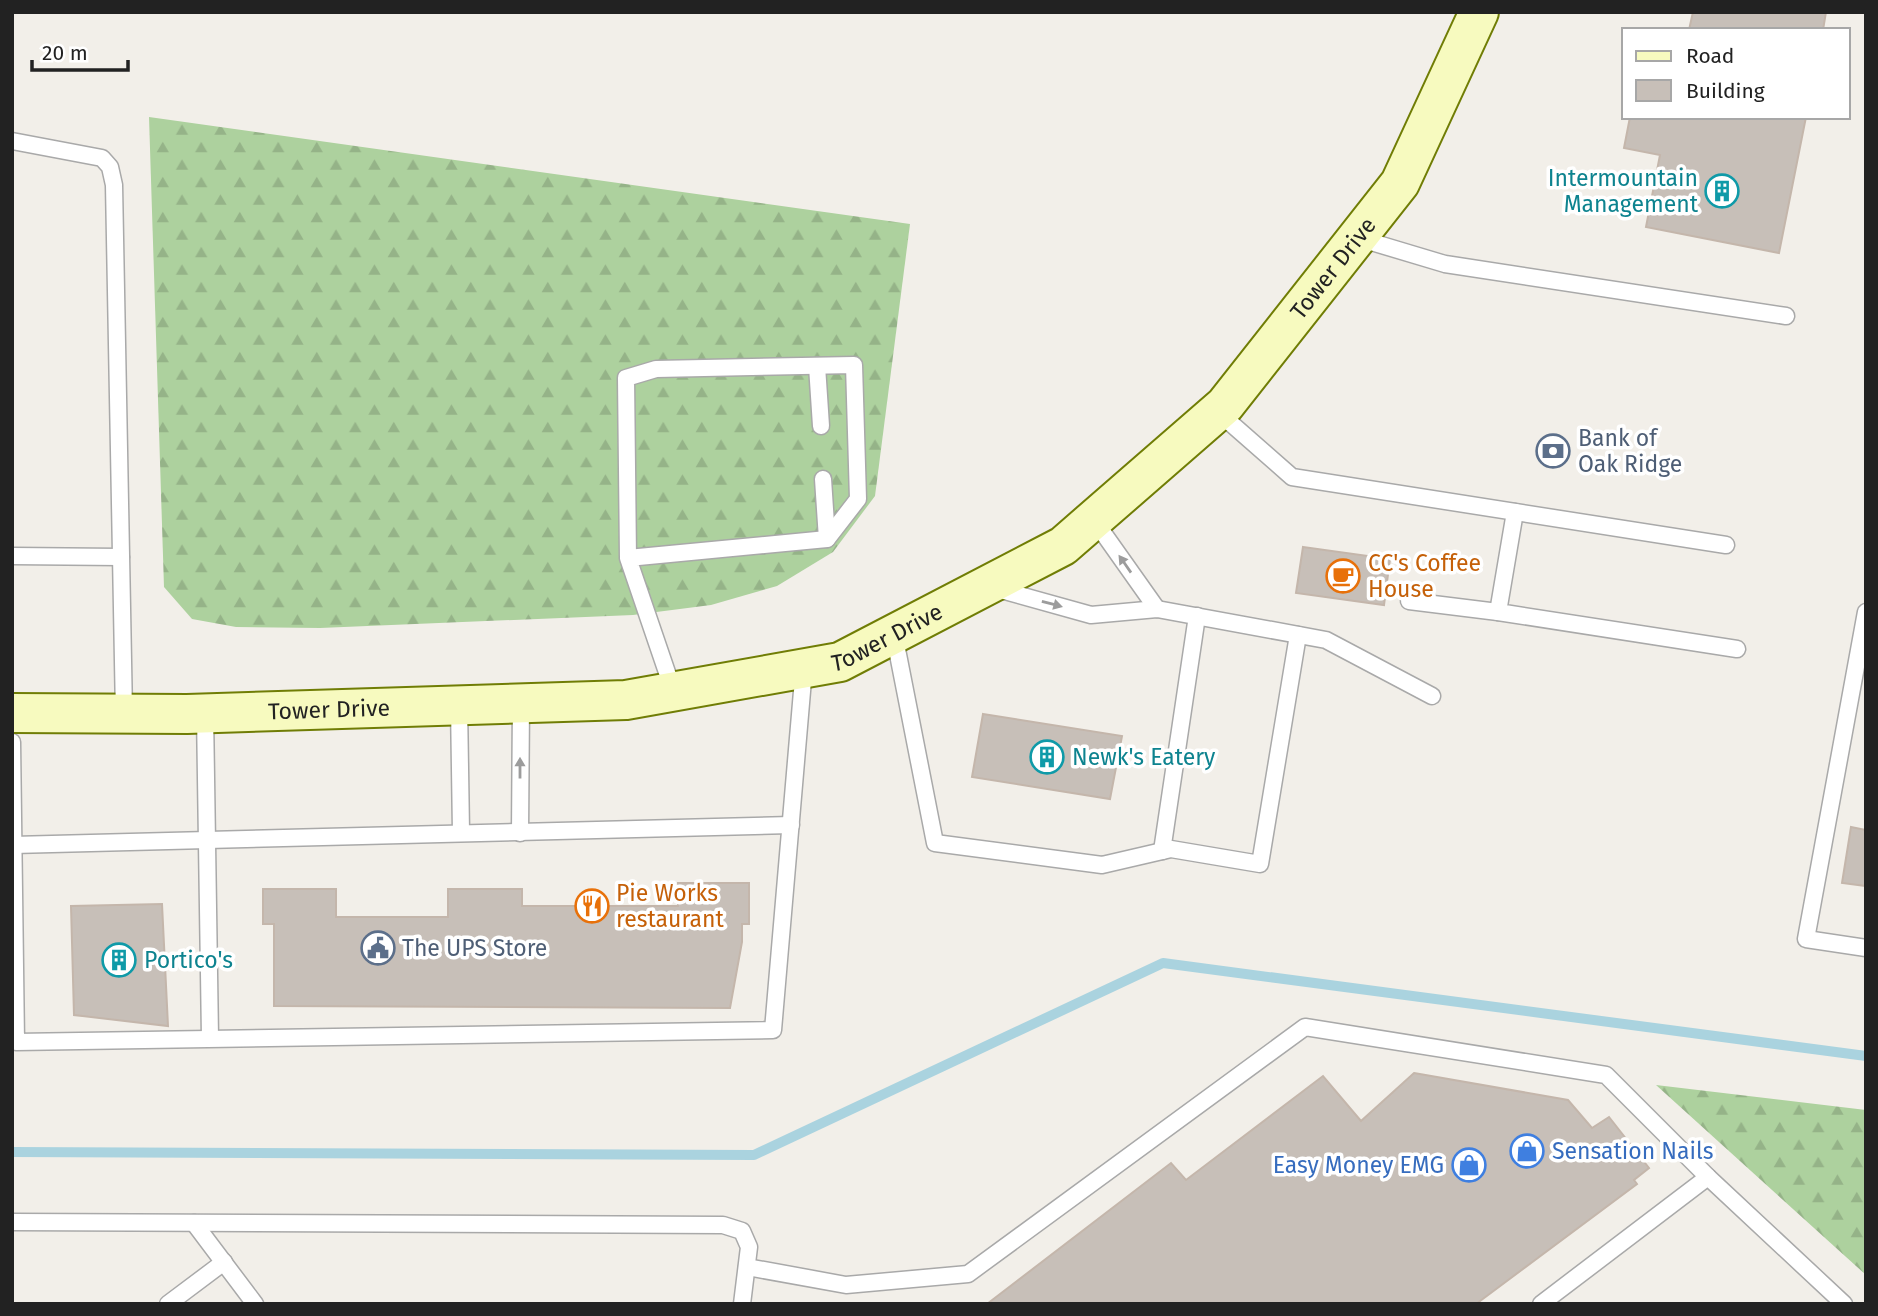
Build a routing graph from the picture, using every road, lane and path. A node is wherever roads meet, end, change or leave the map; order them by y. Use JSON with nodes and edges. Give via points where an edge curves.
{"nodes":[{"id":1,"x":1479,"y":12,"type":"edge"},
{"id":2,"x":12,"y":141,"type":"edge"},
{"id":3,"x":1358,"y":237,"type":"junction"},
{"id":4,"x":1786,"y":316,"type":"dead end"},
{"id":5,"x":817,"y":366,"type":"junction"},
{"id":6,"x":1217,"y":412,"type":"junction"},
{"id":7,"x":821,"y":426,"type":"dead end"},
{"id":8,"x":823,"y":479,"type":"dead end"},
{"id":9,"x":1515,"y":512,"type":"junction"},
{"id":10,"x":1094,"y":520,"type":"junction"},
{"id":11,"x":827,"y":539,"type":"junction"},
{"id":12,"x":1726,"y":545,"type":"dead end"},
{"id":13,"x":12,"y":556,"type":"edge"},
{"id":14,"x":121,"y":557,"type":"junction"},
{"id":15,"x":628,"y":558,"type":"junction"},
{"id":16,"x":986,"y":586,"type":"junction"},
{"id":17,"x":1409,"y":601,"type":"dead end"},
{"id":18,"x":1157,"y":609,"type":"junction"},
{"id":19,"x":1498,"y":612,"type":"junction"},
{"id":20,"x":1866,"y":612,"type":"edge"},
{"id":21,"x":1197,"y":616,"type":"junction"},
{"id":22,"x":894,"y":634,"type":"junction"},
{"id":23,"x":1298,"y":635,"type":"junction"},
{"id":24,"x":1737,"y":649,"type":"dead end"},
{"id":25,"x":804,"y":668,"type":"junction"},
{"id":26,"x":673,"y":690,"type":"junction"},
{"id":27,"x":1432,"y":696,"type":"dead end"},
{"id":28,"x":521,"y":703,"type":"junction"},
{"id":29,"x":459,"y":705,"type":"junction"},
{"id":30,"x":12,"y":713,"type":"edge"},
{"id":31,"x":205,"y":713,"type":"junction"},
{"id":32,"x":124,"y":714,"type":"junction"},
{"id":33,"x":12,"y":742,"type":"edge"},
{"id":34,"x":791,"y":825,"type":"junction"},
{"id":35,"x":461,"y":832,"type":"junction"},
{"id":36,"x":520,"y":833,"type":"junction"},
{"id":37,"x":207,"y":839,"type":"junction"},
{"id":38,"x":13,"y":845,"type":"edge"},
{"id":39,"x":1162,"y":851,"type":"junction"},
{"id":40,"x":1866,"y":948,"type":"edge"},
{"id":41,"x":210,"y":1038,"type":"junction"},
{"id":42,"x":1708,"y":1177,"type":"junction"},
{"id":43,"x":12,"y":1222,"type":"edge"},
{"id":44,"x":194,"y":1223,"type":"junction"},
{"id":45,"x":224,"y":1262,"type":"junction"},
{"id":46,"x":747,"y":1266,"type":"junction"},
{"id":47,"x":168,"y":1304,"type":"edge"},
{"id":48,"x":255,"y":1304,"type":"edge"},
{"id":49,"x":742,"y":1304,"type":"edge"},
{"id":50,"x":1541,"y":1304,"type":"edge"},
{"id":51,"x":1844,"y":1304,"type":"edge"}],
"edges":[{"from":1,"to":3,"type":"street","name":"Tower Drive","via":[[1401,183]]},
{"from":2,"to":14,"type":"lane","via":[[102,158],[110,167]]},
{"from":3,"to":4,"type":"lane","via":[[1445,264]]},
{"from":3,"to":6,"type":"street","name":"Tower Drive"},
{"from":5,"to":7,"type":"lane"},
{"from":5,"to":11,"type":"lane","via":[[853,365],[858,499]]},
{"from":5,"to":15,"type":"lane","via":[[656,369],[626,378]]},
{"from":6,"to":9,"type":"lane","via":[[1292,477]]},
{"from":6,"to":10,"type":"street","name":"Tower Drive"},
{"from":8,"to":11,"type":"lane"},
{"from":9,"to":12,"type":"lane"},
{"from":9,"to":19,"type":"lane"},
{"from":10,"to":16,"type":"street","name":"Tower Drive","via":[[1063,547]]},
{"from":18,"to":10,"type":"lane","one_way":true},
{"from":11,"to":15,"type":"lane"},
{"from":13,"to":14,"type":"lane"},
{"from":14,"to":32,"type":"lane"},
{"from":15,"to":26,"type":"lane"},
{"from":16,"to":18,"type":"lane","one_way":true,"via":[[1091,615]]},
{"from":16,"to":22,"type":"street","name":"Tower Drive"},
{"from":17,"to":19,"type":"lane"},
{"from":18,"to":21,"type":"lane"},
{"from":19,"to":24,"type":"lane"},
{"from":20,"to":40,"type":"lane","via":[[1806,939]]},
{"from":21,"to":23,"type":"lane"},
{"from":21,"to":39,"type":"lane"},
{"from":22,"to":25,"type":"street","name":"Tower Drive","via":[[841,662]]},
{"from":22,"to":39,"type":"lane","via":[[935,843],[1102,865]]},
{"from":23,"to":27,"type":"lane","via":[[1326,640]]},
{"from":23,"to":39,"type":"lane","via":[[1260,864]]},
{"from":25,"to":26,"type":"street","name":"Tower Drive"},
{"from":25,"to":34,"type":"lane"},
{"from":26,"to":28,"type":"street","name":"Tower Drive","via":[[626,700]]},
{"from":28,"to":29,"type":"street","name":"Tower Drive"},
{"from":36,"to":28,"type":"lane","one_way":true},
{"from":29,"to":31,"type":"street","name":"Tower Drive"},
{"from":29,"to":35,"type":"lane"},
{"from":30,"to":32,"type":"street","name":"Tower Drive"},
{"from":31,"to":32,"type":"street","name":"Tower Drive"},
{"from":31,"to":37,"type":"lane"},
{"from":33,"to":38,"type":"lane"},
{"from":34,"to":36,"type":"lane"},
{"from":34,"to":41,"type":"lane","via":[[773,1030]]},
{"from":35,"to":36,"type":"lane"},
{"from":35,"to":37,"type":"lane"},
{"from":37,"to":38,"type":"lane"},
{"from":37,"to":41,"type":"lane"},
{"from":38,"to":41,"type":"lane","via":[[16,1042]]},
{"from":42,"to":46,"type":"lane","via":[[1606,1074],[1305,1027],[968,1274],[846,1284]]},
{"from":42,"to":50,"type":"lane"},
{"from":42,"to":51,"type":"lane"},
{"from":43,"to":44,"type":"lane"},
{"from":44,"to":45,"type":"lane"},
{"from":44,"to":46,"type":"lane","via":[[723,1225],[742,1231],[749,1247]]},
{"from":45,"to":47,"type":"lane"},
{"from":45,"to":48,"type":"lane"},
{"from":46,"to":49,"type":"lane"}]}
